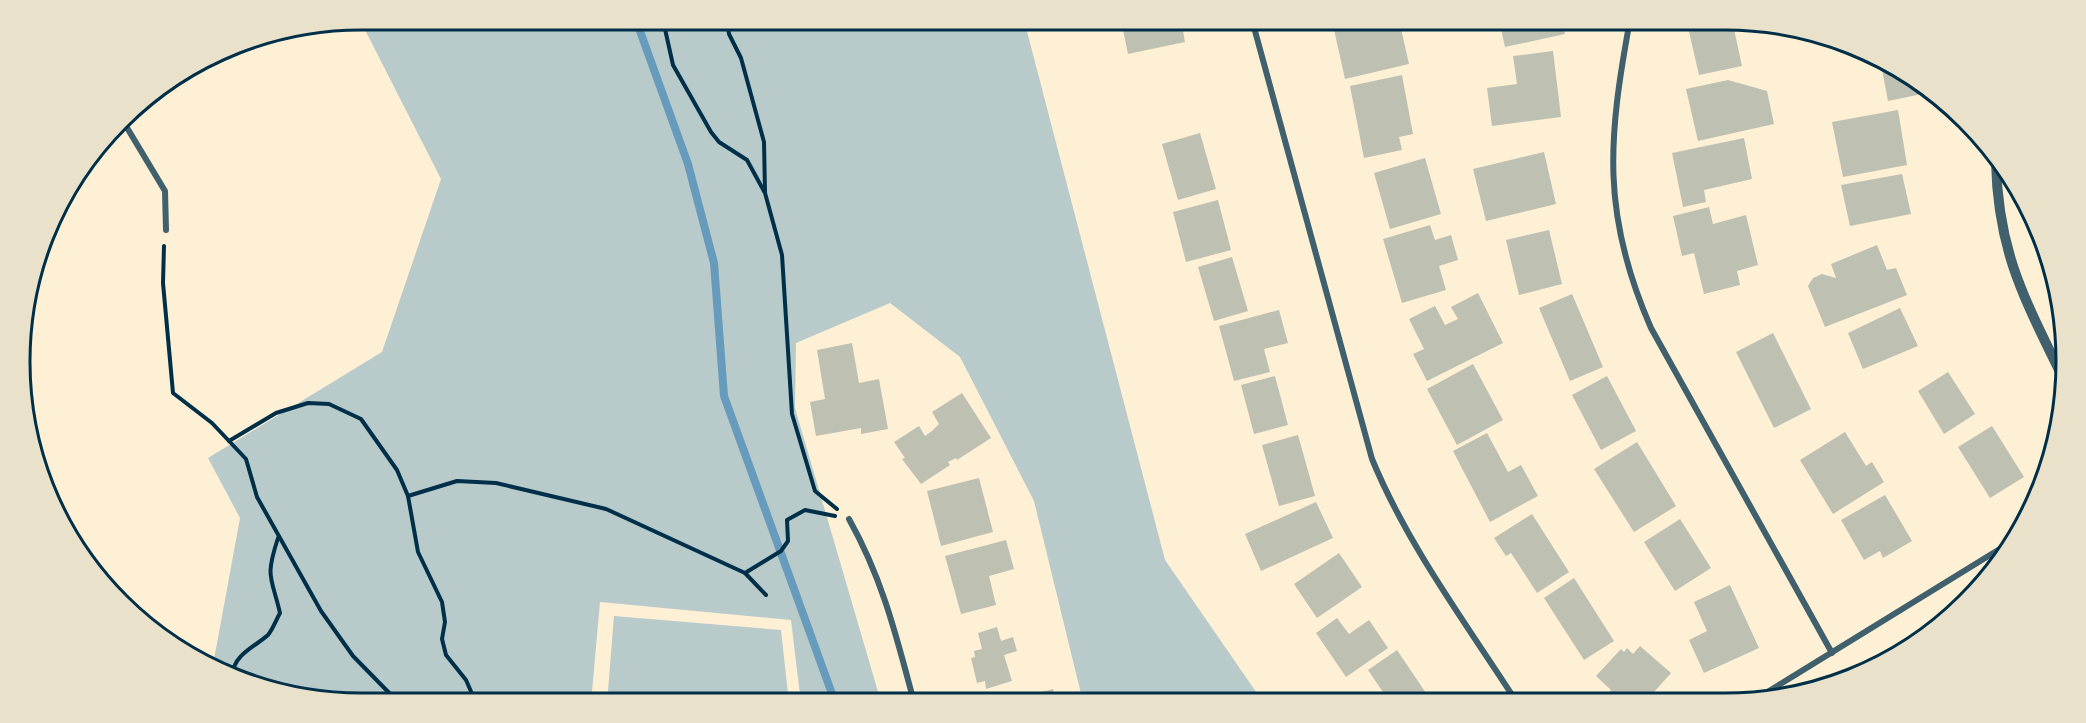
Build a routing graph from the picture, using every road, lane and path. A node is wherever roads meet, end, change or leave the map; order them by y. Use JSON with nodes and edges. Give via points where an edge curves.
{"nodes":[{"id":1,"x":665,"y":30,"type":"edge"},
{"id":2,"x":728,"y":30,"type":"edge"},
{"id":3,"x":1255,"y":30,"type":"edge"},
{"id":4,"x":1628,"y":30,"type":"edge"},
{"id":5,"x":127,"y":127,"type":"edge"},
{"id":6,"x":1997,"y":173,"type":"edge"},
{"id":7,"x":765,"y":193,"type":"junction"},
{"id":8,"x":166,"y":230,"type":"joint"},
{"id":9,"x":2056,"y":364,"type":"edge"},
{"id":10,"x":229,"y":441,"type":"junction"},
{"id":11,"x":408,"y":496,"type":"junction"},
{"id":12,"x":849,"y":519,"type":"junction"},
{"id":13,"x":278,"y":538,"type":"junction"},
{"id":14,"x":1996,"y":552,"type":"edge"},
{"id":15,"x":744,"y":573,"type":"junction"},
{"id":16,"x":766,"y":595,"type":"dead end"},
{"id":17,"x":1832,"y":653,"type":"junction"},
{"id":18,"x":234,"y":667,"type":"edge"},
{"id":19,"x":1770,"y":690,"type":"edge"},
{"id":20,"x":389,"y":693,"type":"edge"},
{"id":21,"x":472,"y":693,"type":"edge"},
{"id":22,"x":912,"y":693,"type":"edge"},
{"id":23,"x":1511,"y":693,"type":"edge"}],
"edges":[{"from":1,"to":7,"type":"path","via":[[673,65],[706,122],[719,142],[747,160]]},
{"from":2,"to":7,"type":"path","via":[[741,58],[764,142]]},
{"from":3,"to":23,"type":"street","via":[[1372,459],[1410,538]]},
{"from":4,"to":17,"type":"street","via":[[1616,96],[1612,167],[1613,198],[1634,290],[1651,328]]},
{"from":5,"to":8,"type":"street","via":[[165,191]]},
{"from":6,"to":9,"type":"street","via":[[2008,256]]},
{"from":7,"to":12,"type":"path","via":[[782,255],[792,414],[815,491]]},
{"from":8,"to":10,"type":"path","via":[[163,284],[173,393]]},
{"from":10,"to":11,"type":"path","via":[[276,413],[308,403],[329,404],[362,419],[397,470]]},
{"from":10,"to":13,"type":"path","via":[[246,459],[257,497]]},
{"from":11,"to":15,"type":"path","via":[[458,481],[496,483],[546,494],[606,508]]},
{"from":11,"to":21,"type":"path","via":[[418,552],[441,602],[446,655]]},
{"from":12,"to":15,"type":"path","via":[[806,510],[787,519],[788,541],[781,551]]},
{"from":12,"to":22,"type":"street","via":[[883,588]]},
{"from":13,"to":18,"type":"path","via":[[269,567],[279,613],[269,633]]},
{"from":13,"to":20,"type":"path","via":[[353,656]]},
{"from":14,"to":17,"type":"street"},
{"from":15,"to":16,"type":"path"},
{"from":17,"to":19,"type":"street"}]}
